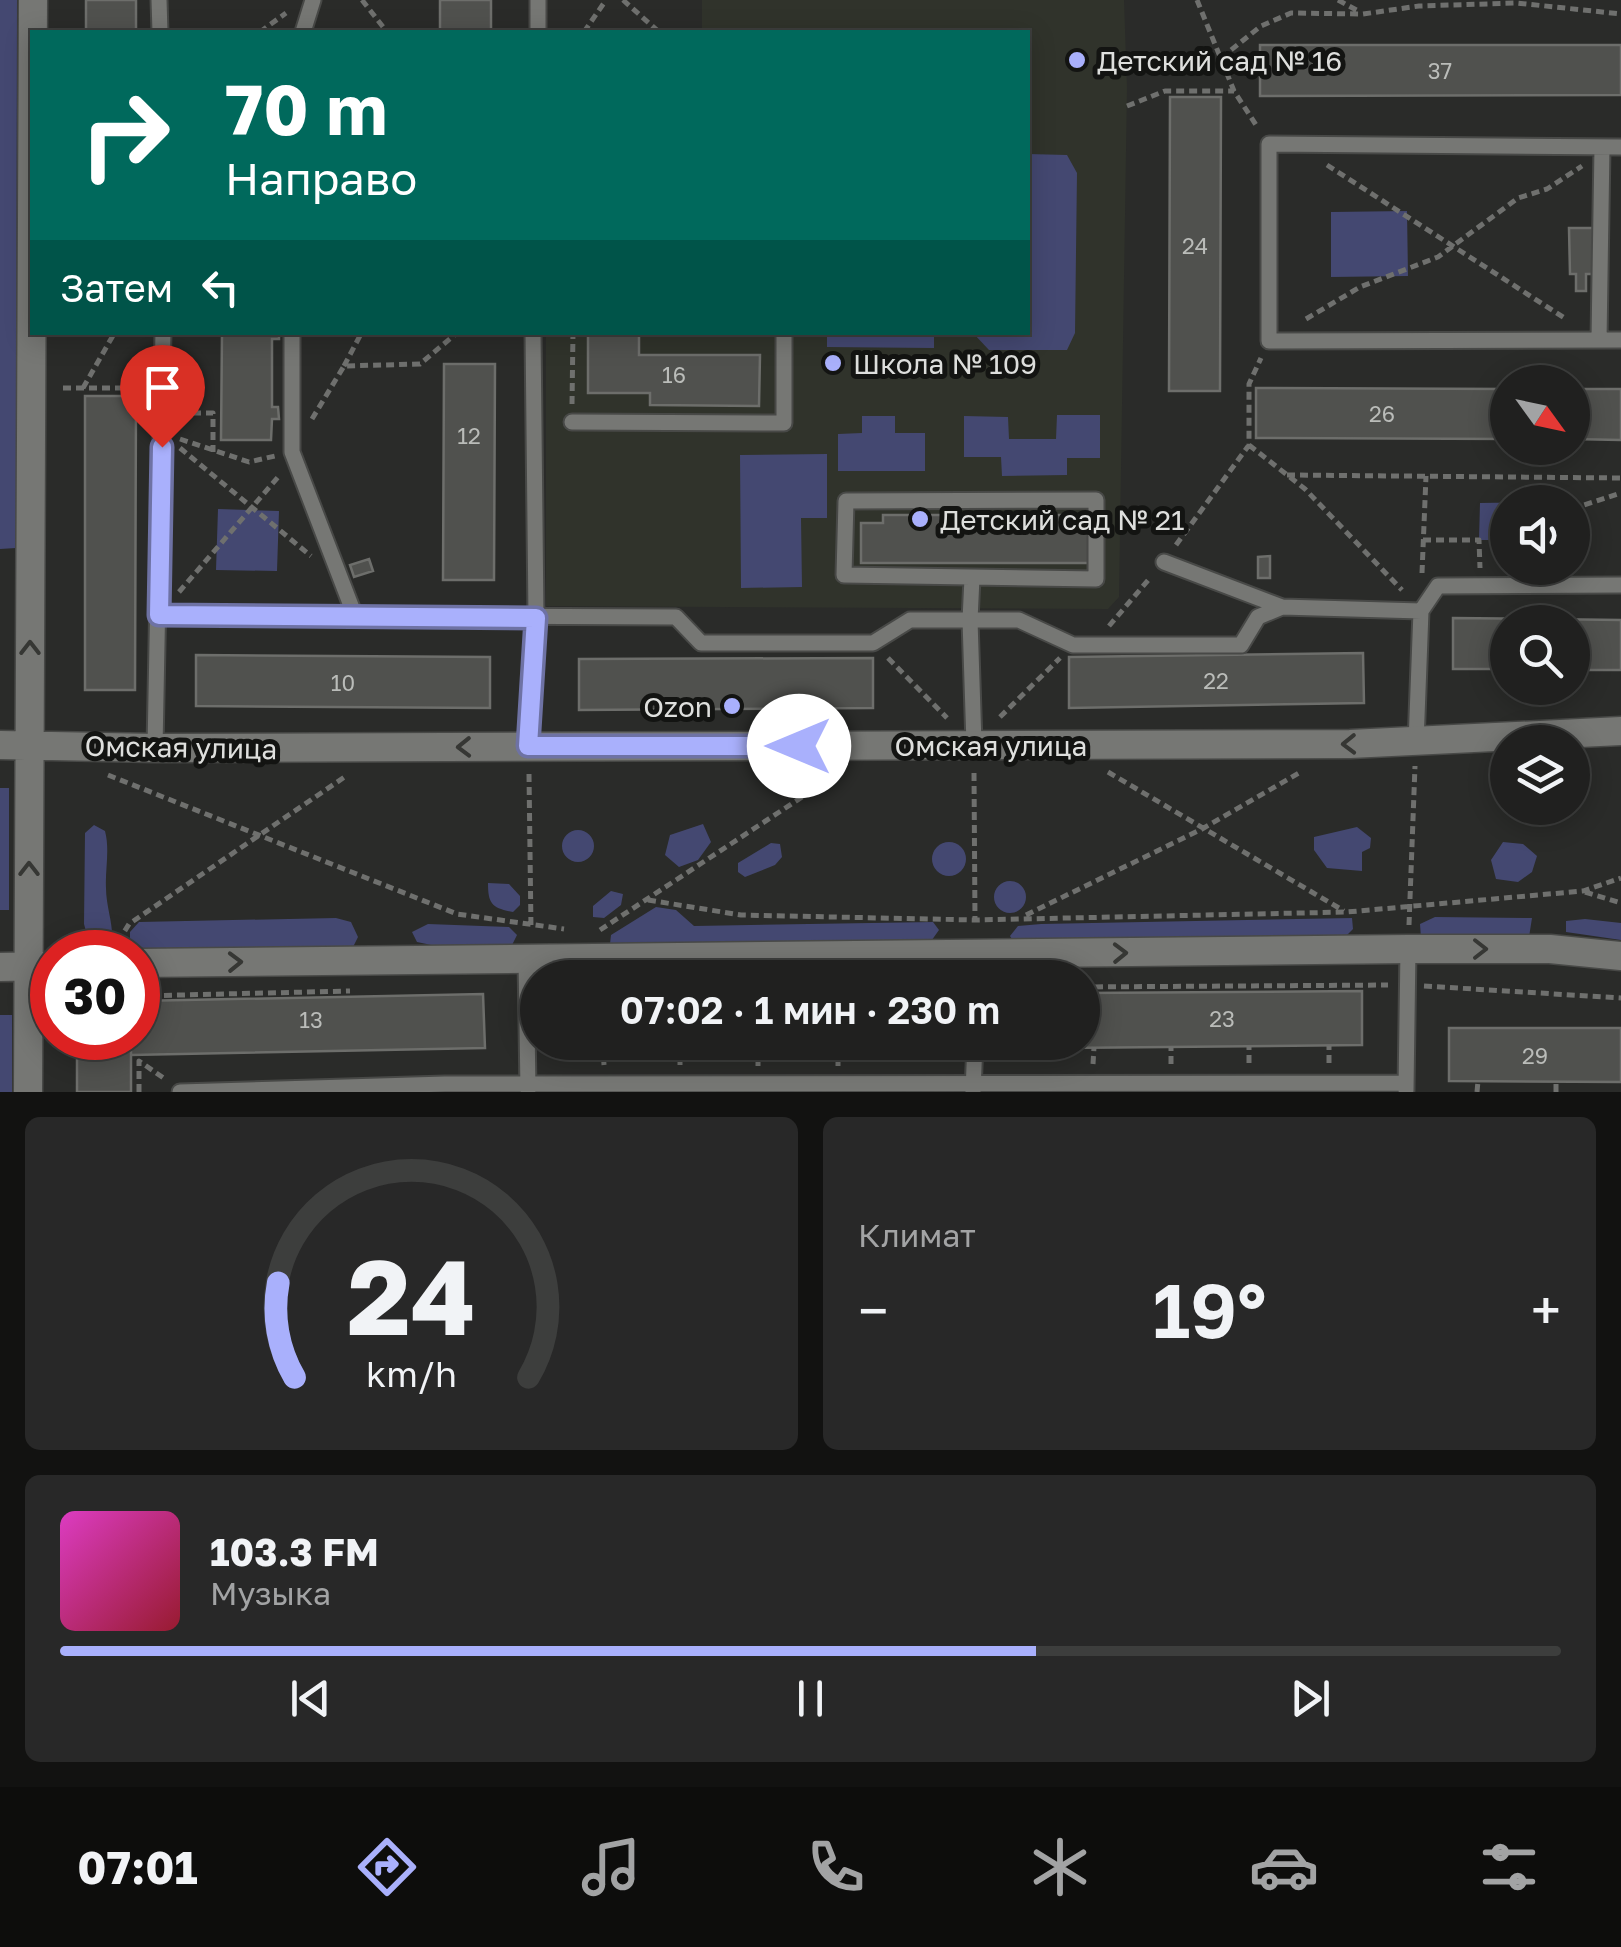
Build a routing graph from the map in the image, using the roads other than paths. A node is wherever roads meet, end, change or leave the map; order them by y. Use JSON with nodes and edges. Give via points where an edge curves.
{"nodes":[{"id":1,"x":32,"y":0,"type":"edge"},
{"id":2,"x":159,"y":0,"type":"edge"},
{"id":3,"x":313,"y":0,"type":"edge"},
{"id":4,"x":538,"y":0,"type":"edge"},
{"id":5,"x":32,"y":30,"type":"edge"},
{"id":6,"x":160,"y":30,"type":"edge"},
{"id":7,"x":304,"y":30,"type":"edge"},
{"id":8,"x":538,"y":30,"type":"edge"},
{"id":9,"x":1602,"y":146,"type":"junction"},
{"id":10,"x":1621,"y":146,"type":"edge"},
{"id":11,"x":31,"y":335,"type":"edge"},
{"id":12,"x":163,"y":335,"type":"edge"},
{"id":13,"x":292,"y":335,"type":"edge"},
{"id":14,"x":534,"y":335,"type":"edge"},
{"id":15,"x":784,"y":335,"type":"edge"},
{"id":16,"x":1599,"y":340,"type":"junction"},
{"id":17,"x":1621,"y":340,"type":"edge"},
{"id":18,"x":572,"y":422,"type":"road end"},
{"id":19,"x":1164,"y":562,"type":"dead end"},
{"id":20,"x":972,"y":578,"type":"junction"},
{"id":21,"x":1621,"y":585,"type":"edge"},
{"id":22,"x":1282,"y":608,"type":"junction"},
{"id":23,"x":1421,"y":610,"type":"junction"},
{"id":24,"x":159,"y":615,"type":"junction"},
{"id":25,"x":355,"y":616,"type":"junction"},
{"id":26,"x":536,"y":618,"type":"junction"},
{"id":27,"x":970,"y":620,"type":"junction"},
{"id":28,"x":1621,"y":731,"type":"edge"},
{"id":29,"x":1416,"y":743,"type":"junction"},
{"id":30,"x":974,"y":744,"type":"junction"},
{"id":31,"x":0,"y":745,"type":"edge"},
{"id":32,"x":29,"y":746,"type":"junction"},
{"id":33,"x":528,"y":746,"type":"junction"},
{"id":34,"x":156,"y":748,"type":"junction"},
{"id":35,"x":1408,"y":949,"type":"junction"},
{"id":36,"x":1621,"y":956,"type":"edge"},
{"id":37,"x":526,"y":959,"type":"junction"},
{"id":38,"x":590,"y":960,"type":"edge"},
{"id":39,"x":1100,"y":961,"type":"edge"},
{"id":40,"x":160,"y":964,"type":"edge"},
{"id":41,"x":27,"y":966,"type":"edge"},
{"id":42,"x":974,"y":1060,"type":"edge"},
{"id":43,"x":974,"y":1086,"type":"edge"},
{"id":44,"x":528,"y":1088,"type":"edge"},
{"id":45,"x":1406,"y":1088,"type":"edge"},
{"id":46,"x":359,"y":1089,"type":"edge"},
{"id":47,"x":262,"y":1090,"type":"edge"},
{"id":48,"x":180,"y":1091,"type":"edge"},
{"id":49,"x":28,"y":1092,"type":"edge"}],
"edges":[{"from":5,"to":1,"type":"street","one_way":true},
{"from":2,"to":6,"type":"lane"},
{"from":3,"to":7,"type":"lane"},
{"from":4,"to":8,"type":"lane"},
{"from":9,"to":10,"type":"lane"},
{"from":9,"to":16,"type":"lane"},
{"from":9,"to":16,"type":"lane","via":[[1269,144],[1268,342]]},
{"from":32,"to":11,"type":"street","one_way":true},
{"from":12,"to":24,"type":"lane"},
{"from":13,"to":25,"type":"lane","via":[[292,452]]},
{"from":14,"to":26,"type":"lane"},
{"from":15,"to":18,"type":"lane","via":[[784,422]]},
{"from":16,"to":17,"type":"lane"},
{"from":19,"to":22,"type":"lane"},
{"from":20,"to":20,"type":"lane","via":[[1096,579],[1096,500],[846,501],[844,576]]},
{"from":20,"to":27,"type":"lane"},
{"from":21,"to":23,"type":"lane","via":[[1438,586]]},
{"from":22,"to":23,"type":"lane"},
{"from":22,"to":27,"type":"lane","via":[[1258,617],[1241,645],[1072,645],[1019,620]]},
{"from":23,"to":29,"type":"lane"},
{"from":24,"to":25,"type":"lane"},
{"from":24,"to":34,"type":"lane"},
{"from":25,"to":26,"type":"lane"},
{"from":26,"to":27,"type":"lane","via":[[676,617],[702,643],[872,643],[910,620]]},
{"from":26,"to":33,"type":"lane"},
{"from":27,"to":30,"type":"lane"},
{"from":28,"to":29,"type":"street","name":"Омская улица"},
{"from":29,"to":30,"type":"street","name":"Омская улица","one_way":true},
{"from":30,"to":33,"type":"street","name":"Омская улица"},
{"from":31,"to":32,"type":"street","name":"Омская улица"},
{"from":32,"to":34,"type":"street","name":"Омская улица"},
{"from":41,"to":32,"type":"street","one_way":true},
{"from":33,"to":34,"type":"street","name":"Омская улица","one_way":true},
{"from":35,"to":36,"type":"street","one_way":true},
{"from":39,"to":35,"type":"street","one_way":true},
{"from":35,"to":45,"type":"lane"},
{"from":37,"to":38,"type":"street"},
{"from":40,"to":37,"type":"street","one_way":true},
{"from":37,"to":44,"type":"lane"},
{"from":41,"to":49,"type":"street"},
{"from":42,"to":43,"type":"lane"},
{"from":43,"to":44,"type":"lane"},
{"from":43,"to":45,"type":"lane"},
{"from":44,"to":46,"type":"lane"},
{"from":46,"to":47,"type":"lane"},
{"from":47,"to":48,"type":"lane"}]}
